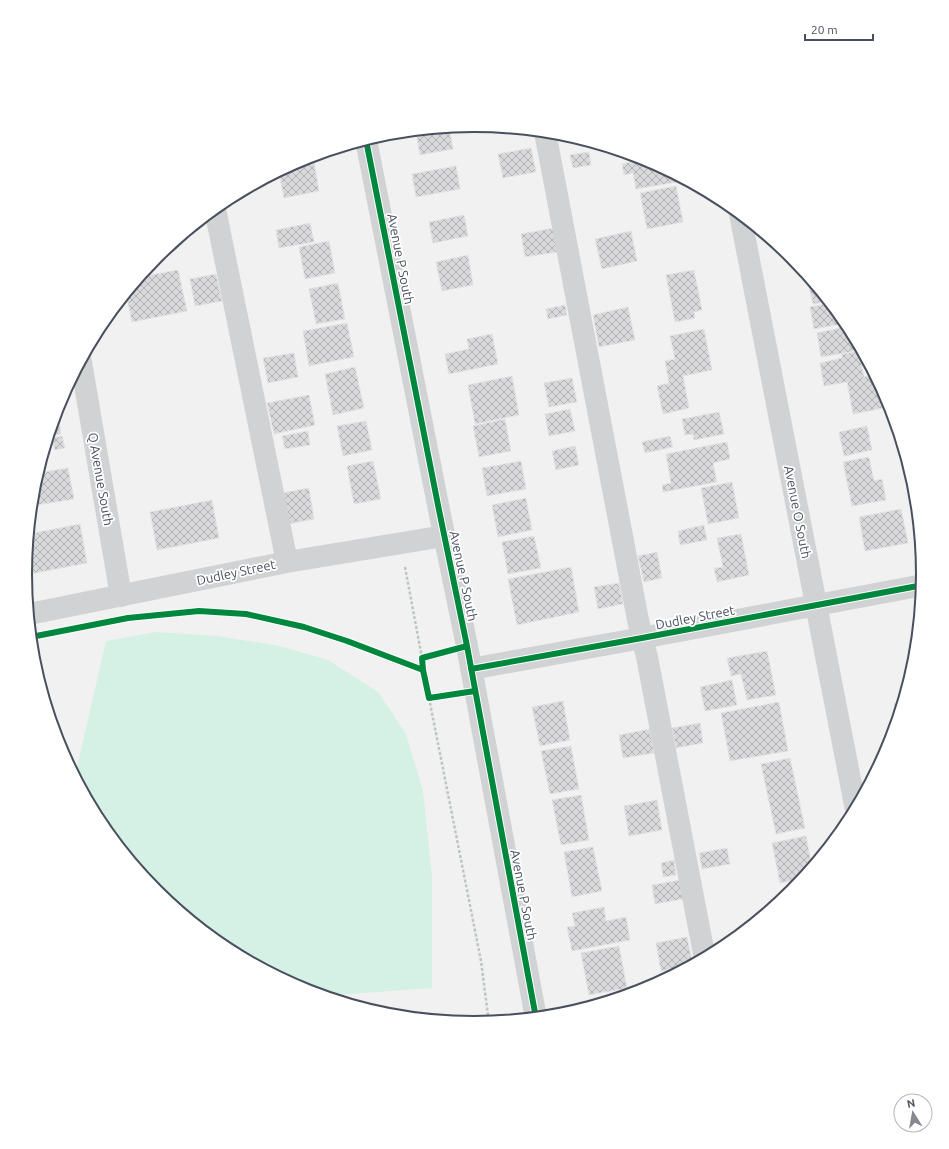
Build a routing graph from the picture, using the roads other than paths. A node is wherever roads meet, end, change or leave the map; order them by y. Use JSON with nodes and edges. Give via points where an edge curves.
{"nodes":[{"id":1,"x":546,"y":138,"type":"edge"},
{"id":2,"x":367,"y":145,"type":"edge"},
{"id":3,"x":216,"y":215,"type":"edge"},
{"id":4,"x":741,"y":221,"type":"edge"},
{"id":5,"x":82,"y":370,"type":"edge"},
{"id":6,"x":444,"y":536,"type":"junction"},
{"id":7,"x":287,"y":562,"type":"junction"},
{"id":8,"x":917,"y":586,"type":"edge"},
{"id":9,"x":121,"y":596,"type":"junction"},
{"id":10,"x":816,"y":605,"type":"junction"},
{"id":11,"x":34,"y":613,"type":"edge"},
{"id":12,"x":642,"y":638,"type":"junction"},
{"id":13,"x":471,"y":669,"type":"junction"},
{"id":14,"x":854,"y":801,"type":"edge"},
{"id":15,"x":704,"y":953,"type":"edge"},
{"id":16,"x":535,"y":1012,"type":"edge"}],
"edges":[{"from":1,"to":12,"type":"street"},
{"from":2,"to":6,"type":"street","name":"Avenue P South"},
{"from":3,"to":7,"type":"street"},
{"from":4,"to":10,"type":"street","name":"Avenue O South"},
{"from":5,"to":9,"type":"street","name":"Q Avenue South"},
{"from":6,"to":7,"type":"street","name":"Dudley Street"},
{"from":6,"to":13,"type":"street","name":"Avenue P South"},
{"from":7,"to":9,"type":"street","name":"Dudley Street"},
{"from":8,"to":10,"type":"street","name":"Dudley Street"},
{"from":9,"to":11,"type":"street","name":"Dudley Street"},
{"from":10,"to":12,"type":"street","name":"Dudley Street"},
{"from":10,"to":14,"type":"street","name":"Avenue O South"},
{"from":12,"to":13,"type":"street","name":"Dudley Street"},
{"from":12,"to":15,"type":"street"},
{"from":13,"to":16,"type":"street","name":"Avenue P South"}]}
